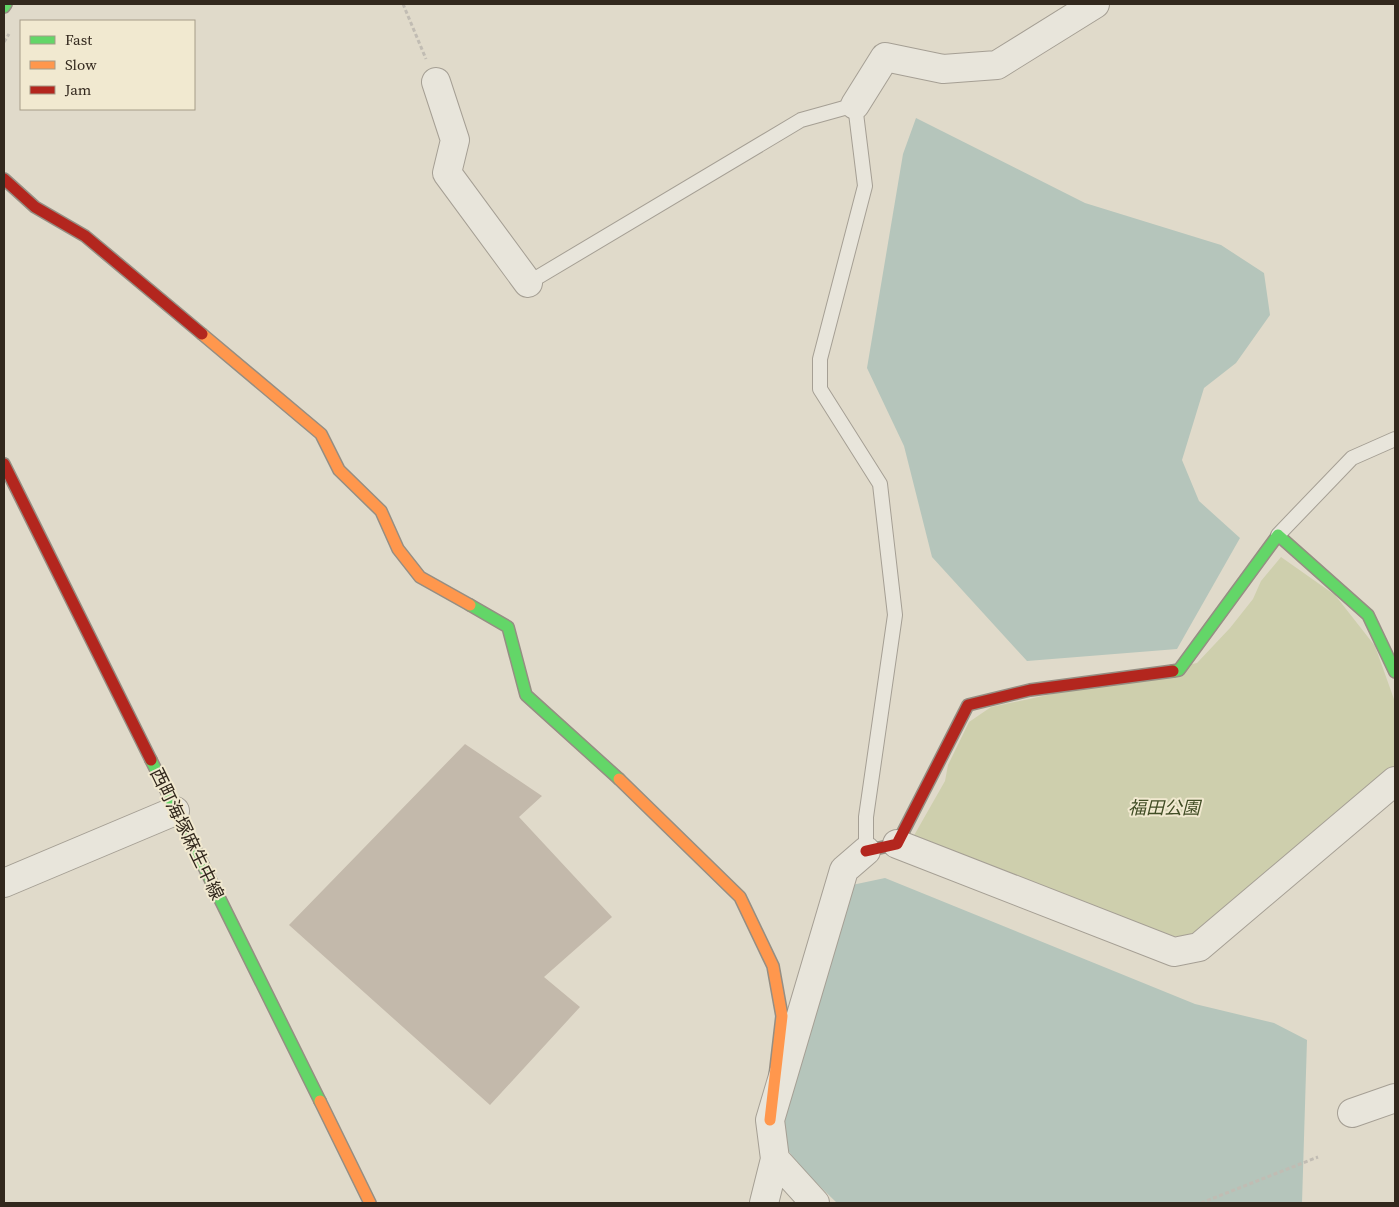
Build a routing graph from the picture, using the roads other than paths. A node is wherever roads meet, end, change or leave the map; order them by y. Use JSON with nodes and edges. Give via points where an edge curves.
{"nodes":[{"id":1,"x":6,"y":4,"type":"edge"},
{"id":2,"x":1095,"y":4,"type":"edge"},
{"id":3,"x":4,"y":7,"type":"edge"},
{"id":4,"x":436,"y":82,"type":"road end"},
{"id":5,"x":854,"y":105,"type":"junction"},
{"id":6,"x":4,"y":179,"type":"edge"},
{"id":7,"x":528,"y":283,"type":"joint"},
{"id":8,"x":1395,"y":439,"type":"edge"},
{"id":9,"x":4,"y":464,"type":"edge"},
{"id":10,"x":1278,"y":536,"type":"junction"},
{"id":11,"x":1395,"y":672,"type":"edge"},
{"id":12,"x":1395,"y":781,"type":"edge"},
{"id":13,"x":175,"y":811,"type":"junction"},
{"id":14,"x":897,"y":844,"type":"junction"},
{"id":15,"x":866,"y":851,"type":"junction"},
{"id":16,"x":4,"y":883,"type":"edge"},
{"id":17,"x":1395,"y":1098,"type":"edge"},
{"id":18,"x":1352,"y":1113,"type":"dead end"},
{"id":19,"x":770,"y":1120,"type":"junction"},
{"id":20,"x":775,"y":1159,"type":"junction"},
{"id":21,"x":370,"y":1203,"type":"edge"},
{"id":22,"x":764,"y":1203,"type":"edge"},
{"id":23,"x":815,"y":1203,"type":"edge"}],
"edges":[{"from":1,"to":3,"type":"main road"},
{"from":2,"to":5,"type":"street","via":[[997,65],[943,69],[885,57]]},
{"from":4,"to":7,"type":"street","via":[[455,140],[447,172]]},
{"from":5,"to":7,"type":"lane","via":[[802,120]]},
{"from":5,"to":15,"type":"lane","via":[[864,186],[820,358],[820,388],[880,484],[895,615],[866,817]]},
{"from":6,"to":19,"type":"main road","via":[[34,207],[85,236],[321,434],[339,470],[381,511],[398,549],[420,577],[508,627],[526,695],[645,802],[740,897],[773,966],[782,1016]]},
{"from":8,"to":10,"type":"lane","via":[[1352,458]]},
{"from":9,"to":13,"type":"main road","name":"西町海塚麻生中線"},
{"from":10,"to":11,"type":"main road","via":[[1368,615]]},
{"from":10,"to":14,"type":"main road","via":[[1179,670],[1030,690],[968,705]]},
{"from":12,"to":14,"type":"street","via":[[1199,947],[1174,952]]},
{"from":13,"to":16,"type":"street"},
{"from":13,"to":21,"type":"main road","name":"西町海塚麻生中線"},
{"from":14,"to":15,"type":"main road"},
{"from":15,"to":19,"type":"street","via":[[844,870]]},
{"from":17,"to":18,"type":"street"},
{"from":19,"to":20,"type":"street"},
{"from":20,"to":22,"type":"street"},
{"from":20,"to":23,"type":"street"}]}
